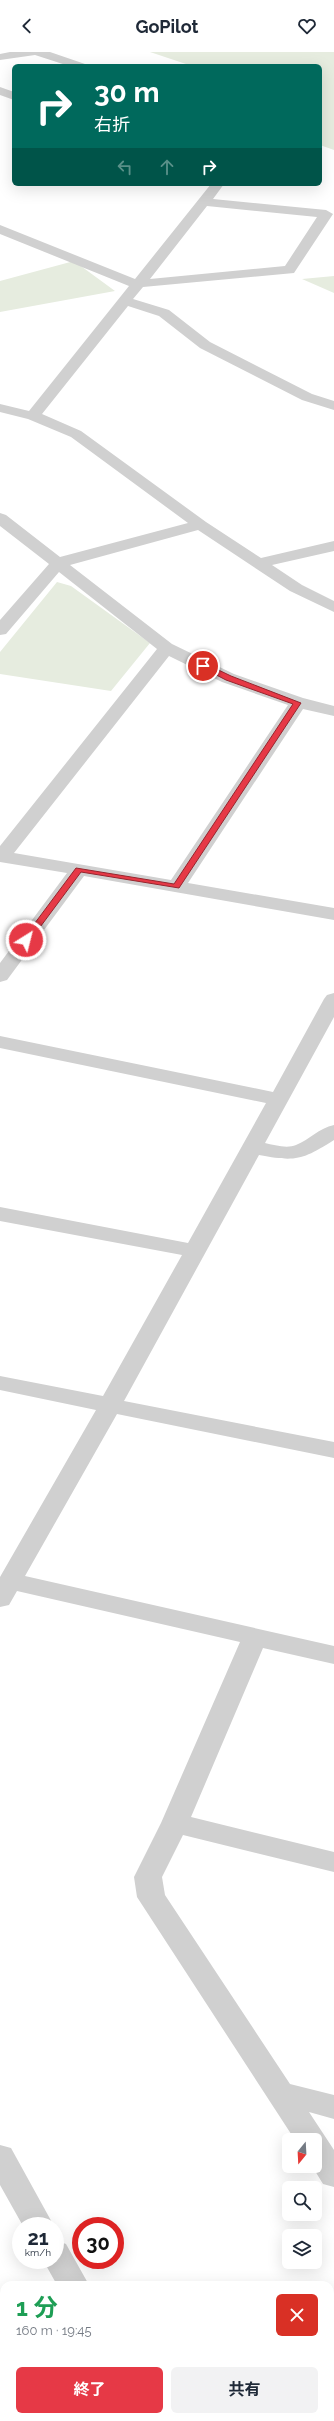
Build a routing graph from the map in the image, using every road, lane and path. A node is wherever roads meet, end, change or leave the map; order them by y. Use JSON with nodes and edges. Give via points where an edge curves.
{"nodes":[{"id":1,"x":33,"y":52,"type":"edge"},
{"id":2,"x":38,"y":52,"type":"edge"},
{"id":3,"x":0,"y":57,"type":"edge"},
{"id":4,"x":75,"y":64,"type":"edge"},
{"id":5,"x":0,"y":91,"type":"edge"},
{"id":6,"x":12,"y":95,"type":"edge"},
{"id":7,"x":216,"y":186,"type":"edge"},
{"id":8,"x":202,"y":202,"type":"junction"},
{"id":9,"x":0,"y":229,"type":"edge"},
{"id":10,"x":136,"y":284,"type":"junction"},
{"id":11,"x":124,"y":301,"type":"junction"},
{"id":12,"x":334,"y":406,"type":"edge"},
{"id":13,"x":0,"y":408,"type":"edge"},
{"id":14,"x":33,"y":416,"type":"junction"},
{"id":15,"x":0,"y":518,"type":"edge"},
{"id":16,"x":200,"y":525,"type":"junction"},
{"id":17,"x":334,"y":546,"type":"edge"},
{"id":18,"x":58,"y":563,"type":"junction"},
{"id":19,"x":258,"y":563,"type":"junction"},
{"id":20,"x":334,"y":607,"type":"edge"},
{"id":21,"x":0,"y":630,"type":"edge"},
{"id":22,"x":166,"y":648,"type":"junction"},
{"id":23,"x":298,"y":703,"type":"junction"},
{"id":24,"x":334,"y":711,"type":"edge"},
{"id":25,"x":1,"y":856,"type":"edge"},
{"id":26,"x":79,"y":870,"type":"junction"},
{"id":27,"x":176,"y":886,"type":"junction"},
{"id":28,"x":334,"y":914,"type":"edge"},
{"id":29,"x":0,"y":976,"type":"edge"},
{"id":30,"x":334,"y":999,"type":"edge"},
{"id":31,"x":0,"y":1042,"type":"edge"},
{"id":32,"x":278,"y":1099,"type":"junction"},
{"id":33,"x":334,"y":1131,"type":"edge"},
{"id":34,"x":252,"y":1147,"type":"junction"},
{"id":35,"x":0,"y":1214,"type":"edge"},
{"id":36,"x":194,"y":1251,"type":"junction"},
{"id":37,"x":0,"y":1382,"type":"edge"},
{"id":38,"x":110,"y":1405,"type":"junction"},
{"id":39,"x":334,"y":1450,"type":"edge"},
{"id":40,"x":5,"y":1590,"type":"edge"},
{"id":41,"x":256,"y":1637,"type":"junction"},
{"id":42,"x":334,"y":1655,"type":"edge"},
{"id":43,"x":175,"y":1823,"type":"junction"},
{"id":44,"x":334,"y":1862,"type":"edge"},
{"id":45,"x":279,"y":2093,"type":"junction"},
{"id":46,"x":334,"y":2107,"type":"edge"},
{"id":47,"x":306,"y":2133,"type":"edge"},
{"id":48,"x":0,"y":2157,"type":"edge"},
{"id":49,"x":322,"y":2157,"type":"edge"},
{"id":50,"x":334,"y":2175,"type":"edge"},
{"id":51,"x":35,"y":2217,"type":"edge"},
{"id":52,"x":64,"y":2269,"type":"edge"},
{"id":53,"x":71,"y":2281,"type":"edge"}],
"edges":[{"from":1,"to":3,"type":"street"},
{"from":2,"to":4,"type":"street"},
{"from":5,"to":6,"type":"street"},
{"from":7,"to":8,"type":"street"},
{"from":8,"to":10,"type":"street"},
{"from":8,"to":10,"type":"street","via":[[326,214],[289,270]]},
{"from":9,"to":10,"type":"street"},
{"from":10,"to":11,"type":"street"},
{"from":11,"to":12,"type":"street","via":[[164,313],[205,345],[307,396]]},
{"from":11,"to":14,"type":"street"},
{"from":13,"to":14,"type":"street"},
{"from":14,"to":16,"type":"street","via":[[76,434]]},
{"from":15,"to":18,"type":"street"},
{"from":16,"to":18,"type":"street"},
{"from":16,"to":19,"type":"street"},
{"from":17,"to":19,"type":"street"},
{"from":18,"to":21,"type":"street"},
{"from":18,"to":22,"type":"street"},
{"from":19,"to":20,"type":"street","via":[[296,588]]},
{"from":22,"to":23,"type":"street","via":[[228,678]]},
{"from":22,"to":25,"type":"street"},
{"from":23,"to":24,"type":"street"},
{"from":23,"to":27,"type":"street"},
{"from":25,"to":26,"type":"street"},
{"from":26,"to":27,"type":"street"},
{"from":26,"to":29,"type":"street"},
{"from":27,"to":28,"type":"street"},
{"from":30,"to":32,"type":"street"},
{"from":31,"to":32,"type":"street"},
{"from":32,"to":34,"type":"street"},
{"from":33,"to":34,"type":"street","via":[[300,1152],[282,1153]]},
{"from":34,"to":36,"type":"street"},
{"from":35,"to":36,"type":"street"},
{"from":36,"to":38,"type":"street"},
{"from":37,"to":38,"type":"street"},
{"from":38,"to":39,"type":"street"},
{"from":38,"to":40,"type":"street"},
{"from":40,"to":41,"type":"street"},
{"from":41,"to":42,"type":"street"},
{"from":41,"to":43,"type":"street"},
{"from":43,"to":44,"type":"street"},
{"from":43,"to":45,"type":"street","via":[[148,1877],[151,1897]]},
{"from":45,"to":46,"type":"street"},
{"from":45,"to":47,"type":"street"},
{"from":48,"to":51,"type":"street"},
{"from":49,"to":50,"type":"street"},
{"from":52,"to":53,"type":"street"}]}
